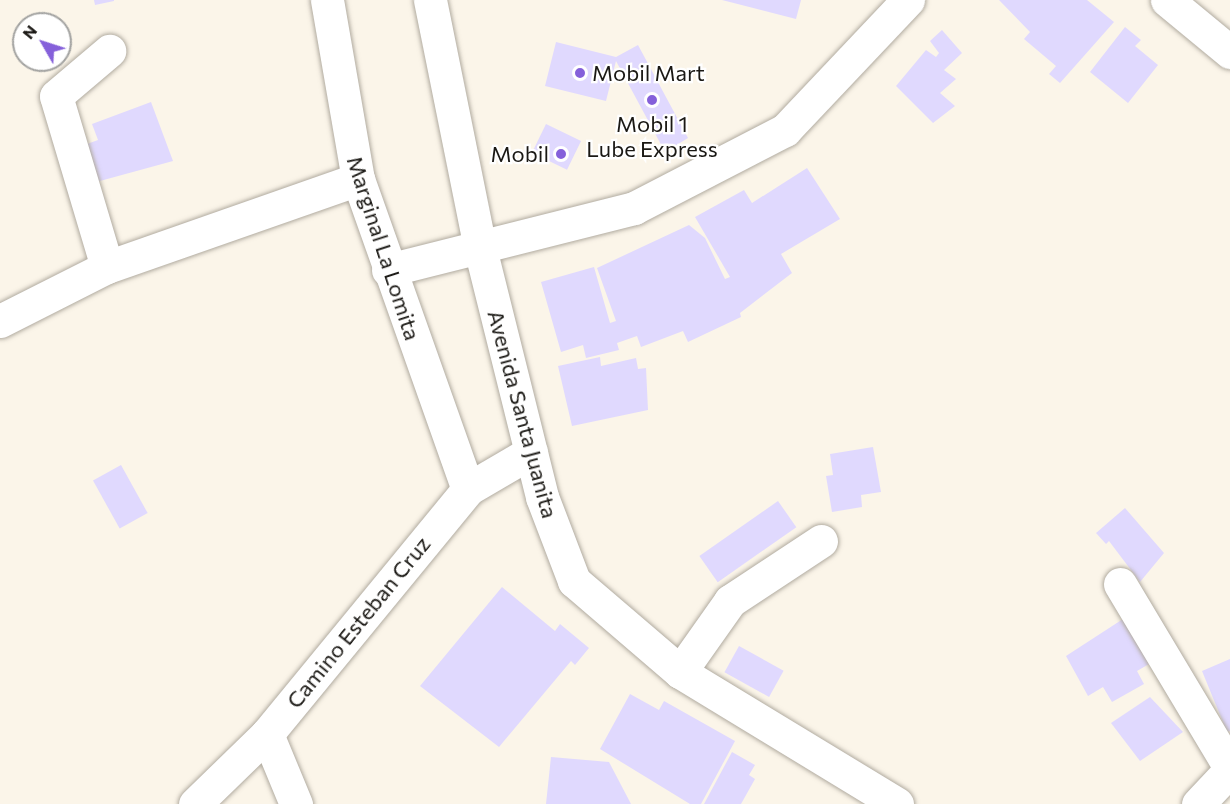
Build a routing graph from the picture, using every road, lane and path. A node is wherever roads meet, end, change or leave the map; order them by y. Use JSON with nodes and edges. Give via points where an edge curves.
{"nodes":[{"id":1,"x":327,"y":0,"type":"edge"},
{"id":2,"x":430,"y":0,"type":"edge"},
{"id":3,"x":908,"y":0,"type":"edge"},
{"id":4,"x":1167,"y":0,"type":"edge"},
{"id":5,"x":109,"y":51,"type":"dead end"},
{"id":6,"x":1230,"y":52,"type":"edge"},
{"id":7,"x":358,"y":179,"type":"junction"},
{"id":8,"x":479,"y":244,"type":"junction"},
{"id":9,"x":107,"y":267,"type":"junction"},
{"id":10,"x":388,"y":270,"type":"junction"},
{"id":11,"x":0,"y":321,"type":"edge"},
{"id":12,"x":531,"y":452,"type":"junction"},
{"id":13,"x":468,"y":489,"type":"junction"},
{"id":14,"x":821,"y":541,"type":"dead end"},
{"id":15,"x":1120,"y":584,"type":"dead end"},
{"id":16,"x":680,"y":672,"type":"junction"},
{"id":17,"x":267,"y":734,"type":"junction"},
{"id":18,"x":1230,"y":769,"type":"edge"},
{"id":19,"x":195,"y":804,"type":"edge"},
{"id":20,"x":296,"y":804,"type":"edge"},
{"id":21,"x":897,"y":804,"type":"edge"},
{"id":22,"x":1198,"y":804,"type":"edge"}],
"edges":[{"from":1,"to":7,"type":"street","name":"Marginal La Lomita"},
{"from":2,"to":8,"type":"street","name":"Avenida Santa Juanita"},
{"from":3,"to":8,"type":"street","via":[[786,130],[634,208]]},
{"from":4,"to":6,"type":"street"},
{"from":5,"to":9,"type":"street","via":[[56,96]]},
{"from":7,"to":9,"type":"street"},
{"from":7,"to":10,"type":"street","name":"Marginal La Lomita"},
{"from":8,"to":10,"type":"street"},
{"from":8,"to":12,"type":"street","name":"Avenida Santa Juanita"},
{"from":9,"to":11,"type":"street"},
{"from":10,"to":13,"type":"street","name":"Marginal La Lomita"},
{"from":12,"to":13,"type":"street","name":"Camino Esteban Cruz"},
{"from":12,"to":16,"type":"street","name":"Avenida Santa Juanita","via":[[574,581]]},
{"from":13,"to":17,"type":"street","name":"Camino Esteban Cruz"},
{"from":14,"to":16,"type":"street","via":[[730,600]]},
{"from":15,"to":18,"type":"street"},
{"from":16,"to":21,"type":"street","name":"Avenida Santa Juanita"},
{"from":17,"to":19,"type":"street","name":"Camino Esteban Cruz"},
{"from":17,"to":20,"type":"street"},
{"from":18,"to":22,"type":"street"}]}
